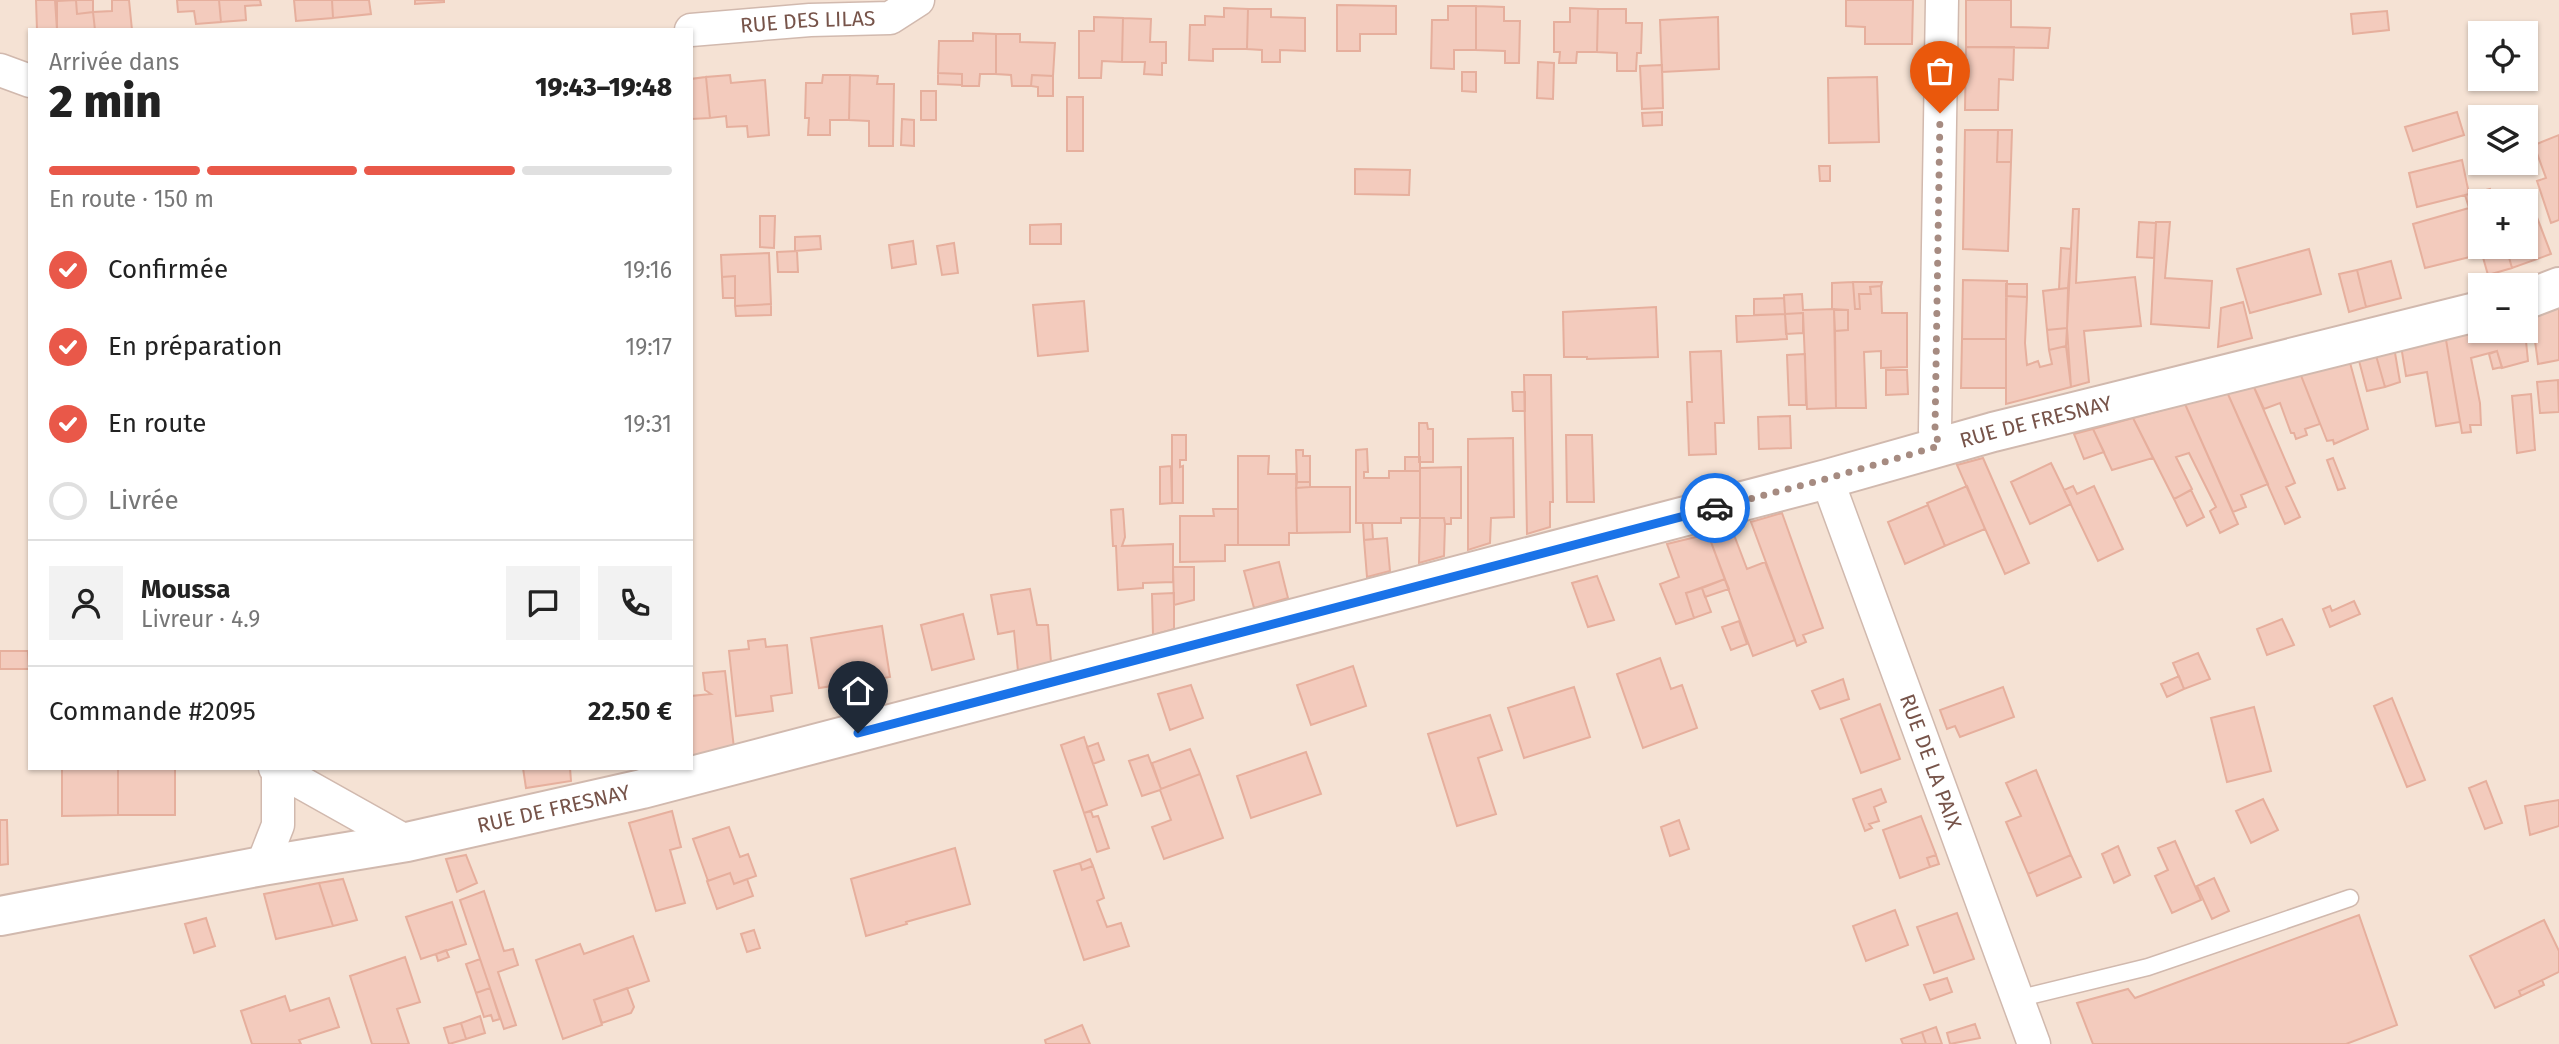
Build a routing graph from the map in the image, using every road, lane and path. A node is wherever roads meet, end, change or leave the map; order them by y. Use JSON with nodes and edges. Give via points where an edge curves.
{"nodes":[{"id":1,"x":918,"y":0,"type":"edge"},
{"id":2,"x":1942,"y":0,"type":"edge"},
{"id":3,"x":693,"y":30,"type":"edge"},
{"id":4,"x":0,"y":70,"type":"edge"},
{"id":5,"x":28,"y":80,"type":"edge"},
{"id":6,"x":2559,"y":287,"type":"edge"},
{"id":7,"x":2538,"y":295,"type":"edge"},
{"id":8,"x":2468,"y":314,"type":"edge"},
{"id":9,"x":1939,"y":446,"type":"junction"},
{"id":10,"x":1826,"y":479,"type":"junction"},
{"id":11,"x":277,"y":770,"type":"edge"},
{"id":12,"x":407,"y":842,"type":"junction"},
{"id":13,"x":262,"y":866,"type":"junction"},
{"id":14,"x":2350,"y":898,"type":"dead end"},
{"id":15,"x":0,"y":916,"type":"edge"},
{"id":16,"x":2017,"y":999,"type":"junction"},
{"id":17,"x":2034,"y":1044,"type":"edge"}],
"edges":[{"from":1,"to":3,"type":"street","name":"RUE DES LILAS","via":[[890,18]]},
{"from":2,"to":9,"type":"street","via":[[1935,430]]},
{"from":4,"to":5,"type":"street"},
{"from":6,"to":7,"type":"street"},
{"from":8,"to":9,"type":"street","name":"RUE DE FRESNAY"},
{"from":9,"to":10,"type":"street","name":"RUE DE FRESNAY"},
{"from":10,"to":12,"type":"street","name":"RUE DE FRESNAY","via":[[642,789]]},
{"from":10,"to":16,"type":"street","name":"RUE DE LA PAIX"},
{"from":11,"to":12,"type":"street"},
{"from":11,"to":13,"type":"street","via":[[278,825]]},
{"from":12,"to":13,"type":"street","name":"RUE DE FRESNAY"},
{"from":13,"to":15,"type":"street","name":"RUE DE FRESNAY"},
{"from":14,"to":16,"type":"lane","via":[[2148,967]]},
{"from":16,"to":17,"type":"street","name":"RUE DE LA PAIX"}]}
